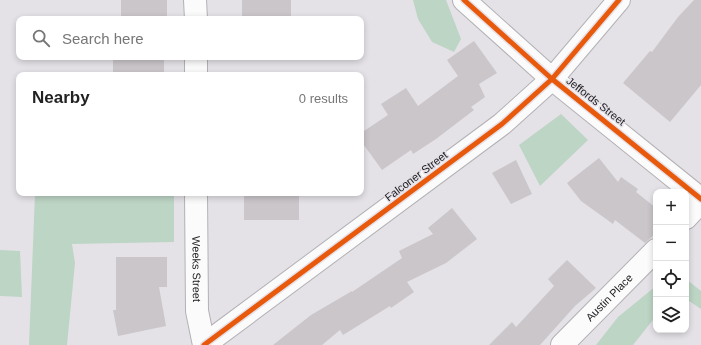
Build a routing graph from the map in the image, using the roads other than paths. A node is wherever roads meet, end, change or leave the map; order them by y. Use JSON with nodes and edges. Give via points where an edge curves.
{"nodes":[{"id":1,"x":196,"y":0,"type":"edge"},
{"id":2,"x":464,"y":0,"type":"edge"},
{"id":3,"x":619,"y":0,"type":"edge"},
{"id":4,"x":196,"y":16,"type":"edge"},
{"id":5,"x":196,"y":60,"type":"edge"},
{"id":6,"x":196,"y":72,"type":"edge"},
{"id":7,"x":552,"y":79,"type":"junction"},
{"id":8,"x":196,"y":196,"type":"edge"},
{"id":9,"x":701,"y":200,"type":"edge"},
{"id":10,"x":689,"y":214,"type":"edge"},
{"id":11,"x":653,"y":253,"type":"edge"},
{"id":12,"x":204,"y":345,"type":"edge"},
{"id":13,"x":562,"y":345,"type":"edge"}],
"edges":[{"from":1,"to":4,"type":"street"},
{"from":2,"to":7,"type":"street","name":"Jeffords Street"},
{"from":3,"to":7,"type":"street","name":"Falconer Street"},
{"from":5,"to":6,"type":"street"},
{"from":7,"to":9,"type":"street","name":"Jeffords Street"},
{"from":7,"to":12,"type":"street","name":"Falconer Street","via":[[502,124]]},
{"from":8,"to":12,"type":"street","name":"Weeks Street","via":[[197,311]]},
{"from":9,"to":10,"type":"street"},
{"from":11,"to":13,"type":"street","name":"Austin Place"}]}
